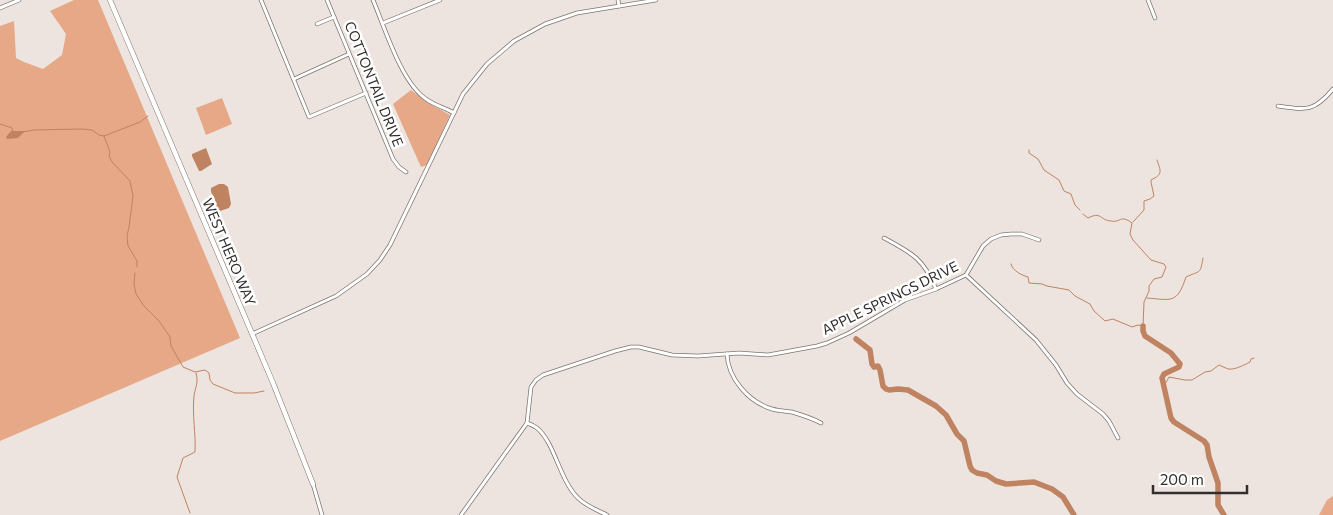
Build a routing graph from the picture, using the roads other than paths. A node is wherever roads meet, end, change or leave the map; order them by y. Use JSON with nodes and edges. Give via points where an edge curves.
{"nodes":[{"id":1,"x":19,"y":0,"type":"edge"},
{"id":2,"x":110,"y":0,"type":"edge"},
{"id":3,"x":262,"y":0,"type":"edge"},
{"id":4,"x":327,"y":0,"type":"edge"},
{"id":5,"x":373,"y":0,"type":"edge"},
{"id":6,"x":440,"y":0,"type":"edge"},
{"id":7,"x":613,"y":0,"type":"edge"},
{"id":8,"x":618,"y":0,"type":"edge"},
{"id":9,"x":656,"y":0,"type":"edge"},
{"id":10,"x":1148,"y":0,"type":"edge"},
{"id":11,"x":620,"y":6,"type":"junction"},
{"id":12,"x":614,"y":7,"type":"junction"},
{"id":13,"x":0,"y":8,"type":"edge"},
{"id":14,"x":334,"y":17,"type":"junction"},
{"id":15,"x":1155,"y":18,"type":"dead end"},
{"id":16,"x":317,"y":24,"type":"dead end"},
{"id":17,"x":382,"y":24,"type":"junction"},
{"id":18,"x":350,"y":54,"type":"junction"},
{"id":19,"x":294,"y":79,"type":"junction"},
{"id":20,"x":1333,"y":89,"type":"edge"},
{"id":21,"x":366,"y":94,"type":"junction"},
{"id":22,"x":1278,"y":106,"type":"dead end"},
{"id":23,"x":454,"y":113,"type":"junction"},
{"id":24,"x":406,"y":172,"type":"dead end"},
{"id":25,"x":884,"y":238,"type":"dead end"},
{"id":26,"x":1039,"y":240,"type":"dead end"},
{"id":27,"x":966,"y":275,"type":"junction"},
{"id":28,"x":936,"y":289,"type":"junction"},
{"id":29,"x":252,"y":334,"type":"junction"},
{"id":30,"x":727,"y":354,"type":"junction"},
{"id":31,"x":527,"y":422,"type":"junction"},
{"id":32,"x":822,"y":423,"type":"dead end"},
{"id":33,"x":1118,"y":438,"type":"dead end"},
{"id":34,"x":313,"y":484,"type":"joint"},
{"id":35,"x":322,"y":515,"type":"edge"},
{"id":36,"x":461,"y":515,"type":"edge"},
{"id":37,"x":608,"y":515,"type":"edge"}],
"edges":[{"from":1,"to":13,"type":"street"},
{"from":2,"to":29,"type":"main road","name":"WEST HERO WAY"},
{"from":3,"to":19,"type":"street"},
{"from":4,"to":14,"type":"street","name":"COTTONTAIL DRIVE"},
{"from":5,"to":17,"type":"street"},
{"from":6,"to":17,"type":"street"},
{"from":7,"to":12,"type":"street"},
{"from":8,"to":11,"type":"street"},
{"from":9,"to":11,"type":"street"},
{"from":10,"to":15,"type":"street"},
{"from":11,"to":12,"type":"street"},
{"from":12,"to":23,"type":"street","via":[[568,15],[514,41],[487,64]]},
{"from":14,"to":16,"type":"street"},
{"from":14,"to":18,"type":"street","name":"COTTONTAIL DRIVE"},
{"from":17,"to":23,"type":"street","via":[[412,85],[427,99]]},
{"from":18,"to":19,"type":"street"},
{"from":18,"to":21,"type":"street","name":"COTTONTAIL DRIVE"},
{"from":19,"to":21,"type":"street","via":[[309,117]]},
{"from":20,"to":22,"type":"street","via":[[1314,107]]},
{"from":21,"to":24,"type":"street","name":"COTTONTAIL DRIVE","via":[[393,159]]},
{"from":23,"to":29,"type":"street","via":[[380,260],[367,274],[336,296]]},
{"from":25,"to":28,"type":"street","via":[[921,262]]},
{"from":26,"to":27,"type":"street","name":"APPLE SPRINGS DRIVE","via":[[1022,234],[991,239],[983,246]]},
{"from":27,"to":28,"type":"street","name":"APPLE SPRINGS DRIVE"},
{"from":27,"to":33,"type":"street","via":[[1036,340],[1077,394],[1109,421]]},
{"from":28,"to":30,"type":"street","name":"APPLE SPRINGS DRIVE","via":[[905,300],[849,333],[827,342],[768,355]]},
{"from":29,"to":34,"type":"main road","name":"WEST HERO WAY"},
{"from":30,"to":31,"type":"street","name":"APPLE SPRINGS DRIVE","via":[[683,356],[640,347],[624,348],[543,375],[531,387]]},
{"from":30,"to":32,"type":"street","via":[[733,377],[752,398],[772,409],[804,415]]},
{"from":31,"to":36,"type":"street","name":"APPLE SPRINGS DRIVE"},
{"from":31,"to":37,"type":"street","via":[[544,436],[577,497]]},
{"from":34,"to":35,"type":"street","name":"WEST HERO WAY"}]}
